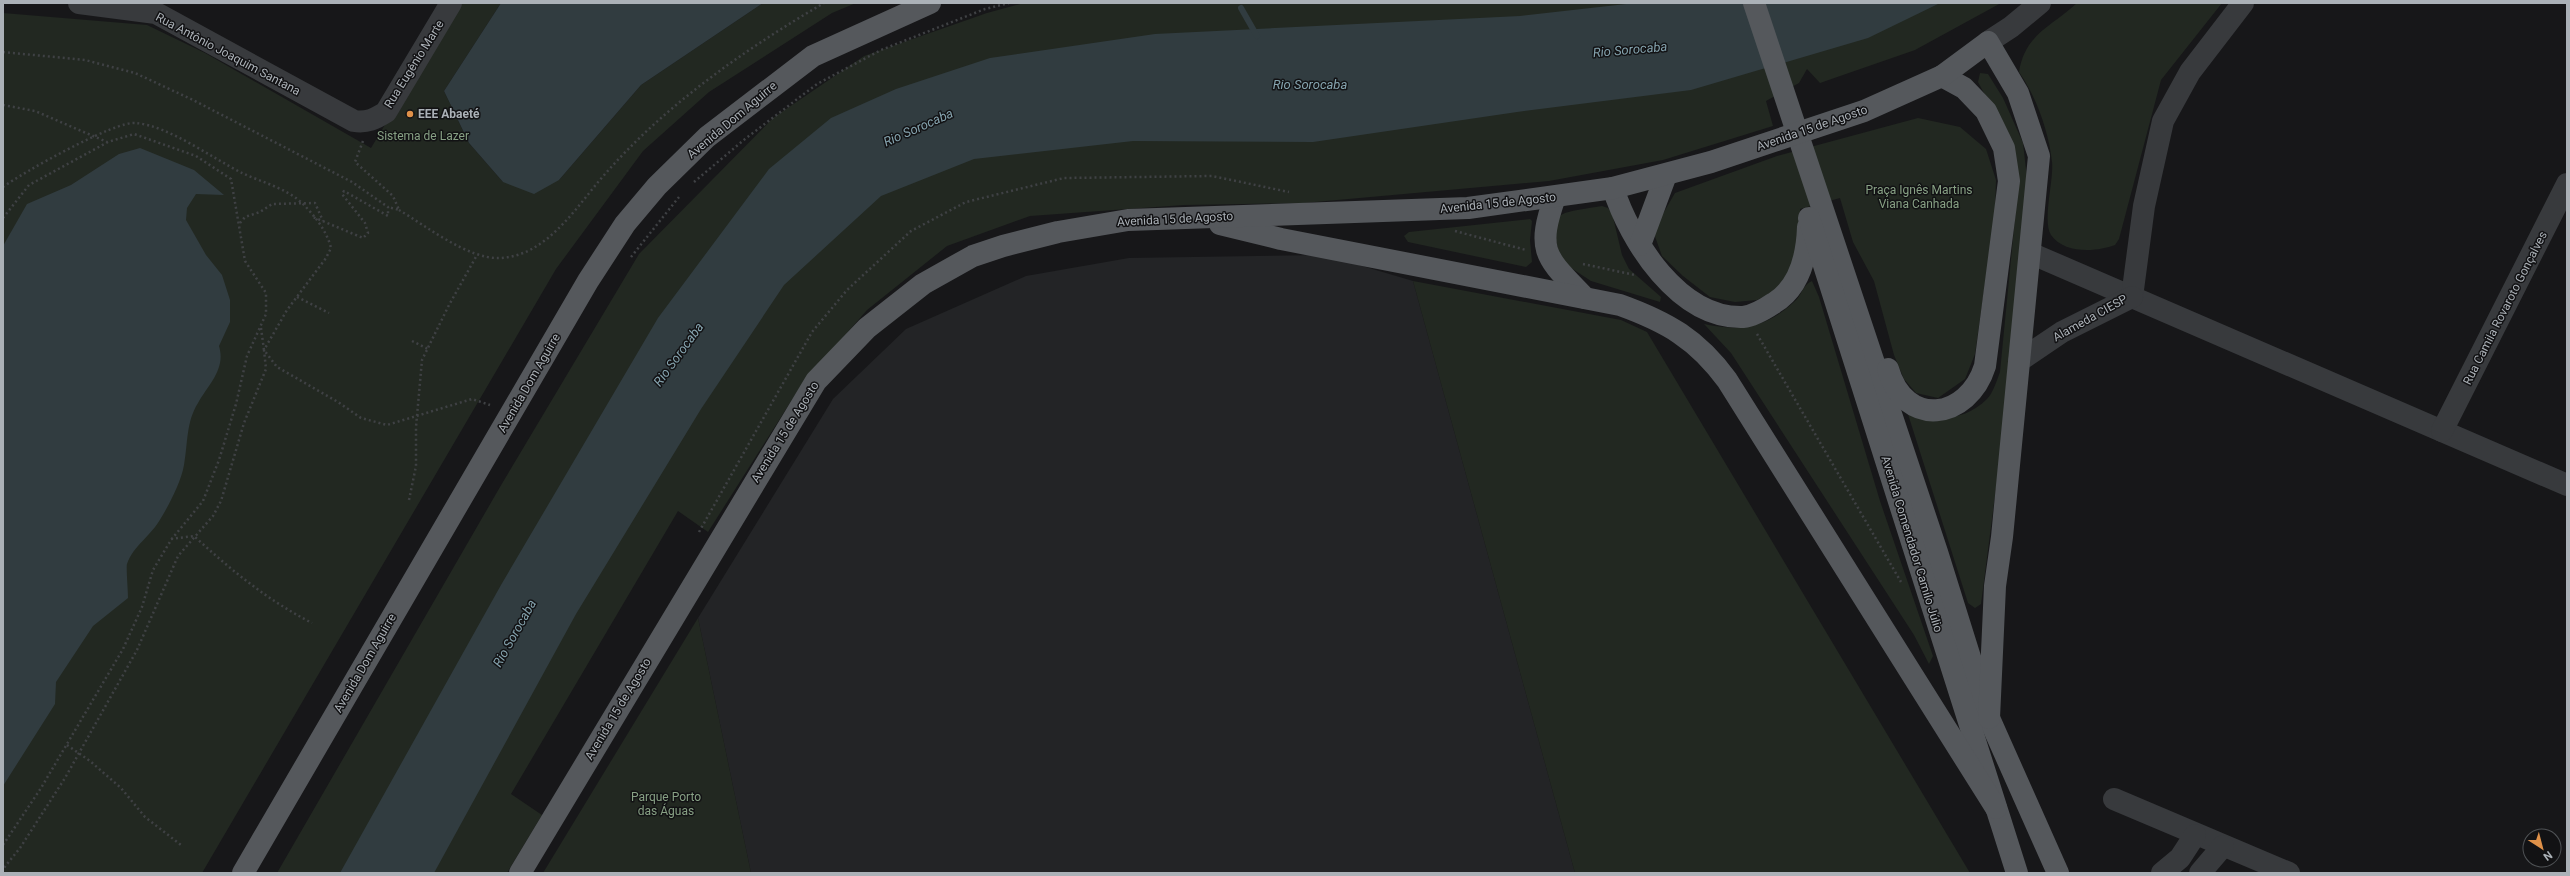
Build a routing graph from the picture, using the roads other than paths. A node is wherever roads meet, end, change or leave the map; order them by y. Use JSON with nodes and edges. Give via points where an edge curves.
{"nodes":[{"id":1,"x":79,"y":3,"type":"edge"},
{"id":2,"x":451,"y":3,"type":"edge"},
{"id":3,"x":930,"y":3,"type":"edge"},
{"id":4,"x":1741,"y":3,"type":"edge"},
{"id":5,"x":1754,"y":3,"type":"edge"},
{"id":6,"x":2040,"y":3,"type":"edge"},
{"id":7,"x":2243,"y":3,"type":"edge"},
{"id":8,"x":1982,"y":45,"type":"junction"},
{"id":9,"x":1942,"y":76,"type":"junction"},
{"id":10,"x":1972,"y":96,"type":"junction"},
{"id":11,"x":371,"y":121,"type":"joint"},
{"id":12,"x":1666,"y":175,"type":"junction"},
{"id":13,"x":2567,"y":184,"type":"edge"},
{"id":14,"x":1613,"y":188,"type":"junction"},
{"id":15,"x":1555,"y":197,"type":"junction"},
{"id":16,"x":1815,"y":211,"type":"junction"},
{"id":17,"x":1190,"y":217,"type":"junction"},
{"id":18,"x":1640,"y":245,"type":"junction"},
{"id":19,"x":1835,"y":248,"type":"junction"},
{"id":20,"x":2030,"y":252,"type":"junction"},
{"id":21,"x":2132,"y":297,"type":"junction"},
{"id":22,"x":1585,"y":298,"type":"junction"},
{"id":23,"x":2018,"y":361,"type":"junction"},
{"id":24,"x":2442,"y":431,"type":"junction"},
{"id":25,"x":2567,"y":485,"type":"edge"},
{"id":26,"x":1988,"y":718,"type":"junction"},
{"id":27,"x":2114,"y":800,"type":"dead end"},
{"id":28,"x":1996,"y":808,"type":"junction"},
{"id":29,"x":2195,"y":835,"type":"junction"},
{"id":30,"x":2223,"y":846,"type":"junction"},
{"id":31,"x":243,"y":873,"type":"edge"},
{"id":32,"x":520,"y":873,"type":"edge"},
{"id":33,"x":2017,"y":873,"type":"edge"},
{"id":34,"x":2058,"y":873,"type":"edge"},
{"id":35,"x":2162,"y":873,"type":"edge"},
{"id":36,"x":2200,"y":873,"type":"edge"},
{"id":37,"x":2289,"y":873,"type":"edge"}],
"edges":[{"from":1,"to":11,"type":"street","name":"Rua Antônio Joaquim Santana","via":[[156,13],[354,121]]},
{"from":2,"to":11,"type":"street","name":"Rua Eugênio Marte","via":[[386,112]]},
{"from":3,"to":31,"type":"main road","name":"Avenida Dom Aguirre","via":[[812,56],[707,137],[658,186],[625,224],[588,281]]},
{"from":4,"to":16,"type":"main road"},
{"from":5,"to":16,"type":"main road"},
{"from":6,"to":8,"type":"street","name":"Avenida 15 de Agosto","via":[[2011,27]]},
{"from":7,"to":21,"type":"street","via":[[2190,72],[2163,121],[2144,206]]},
{"from":8,"to":9,"type":"main road","name":"Avenida 15 de Agosto"},
{"from":8,"to":10,"type":"main road","via":[[1968,64]]},
{"from":8,"to":20,"type":"main road","name":"Avenida Comendador Camilo Júlio","via":[[2018,93],[2039,156]]},
{"from":9,"to":10,"type":"main road","via":[[1964,88]]},
{"from":9,"to":12,"type":"main road","name":"Avenida 15 de Agosto","via":[[1864,111]]},
{"from":10,"to":19,"type":"main road","via":[[1986,111],[2004,148],[2009,181],[1985,366],[1980,383],[1968,398],[1939,410],[1922,410],[1906,400],[1890,378],[1870,309]]},
{"from":12,"to":14,"type":"main road","name":"Avenida 15 de Agosto"},
{"from":12,"to":18,"type":"main road"},
{"from":13,"to":24,"type":"street","name":"Rua Camila Rovaroto Gonçalves"},
{"from":14,"to":15,"type":"main road","name":"Avenida 15 de Agosto"},
{"from":14,"to":18,"type":"main road","via":[[1623,216]]},
{"from":15,"to":17,"type":"main road","name":"Avenida 15 de Agosto","via":[[1468,208]]},
{"from":15,"to":22,"type":"main road","via":[[1544,232],[1547,256],[1566,280]]},
{"from":16,"to":18,"type":"main road","via":[[1798,278],[1780,299],[1760,312],[1744,317],[1708,309],[1678,291],[1658,271]]},
{"from":16,"to":19,"type":"main road","name":"Avenida Comendador Camilo Júlio"},
{"from":16,"to":28,"type":"main road","name":"Avenida Comendador Camilo Júlio"},
{"from":17,"to":22,"type":"main road","via":[[1281,239]]},
{"from":17,"to":32,"type":"main road","name":"Avenida 15 de Agosto","via":[[1128,220],[1058,232],[973,256],[923,284],[867,328],[816,381],[792,418]]},
{"from":19,"to":26,"type":"main road","name":"Avenida Comendador Camilo Júlio","via":[[1937,552]]},
{"from":20,"to":21,"type":"street","name":"Alameda CIESP"},
{"from":20,"to":23,"type":"main road","name":"Avenida Comendador Camilo Júlio"},
{"from":21,"to":23,"type":"street","name":"Alameda CIESP","via":[[2062,332]]},
{"from":21,"to":24,"type":"street"},
{"from":22,"to":28,"type":"main road","via":[[1620,305],[1655,318],[1685,336],[1709,356],[1727,380]]},
{"from":23,"to":26,"type":"main road","name":"Avenida Comendador Camilo Júlio","via":[[1995,586]]},
{"from":24,"to":25,"type":"street"},
{"from":26,"to":34,"type":"main road","name":"Avenida Comendador Camilo Júlio"},
{"from":27,"to":29,"type":"street"},
{"from":28,"to":33,"type":"main road","name":"Avenida Comendador Camilo Júlio"},
{"from":29,"to":30,"type":"street"},
{"from":29,"to":35,"type":"street","via":[[2180,858]]},
{"from":30,"to":36,"type":"street"},
{"from":30,"to":37,"type":"street"}]}
